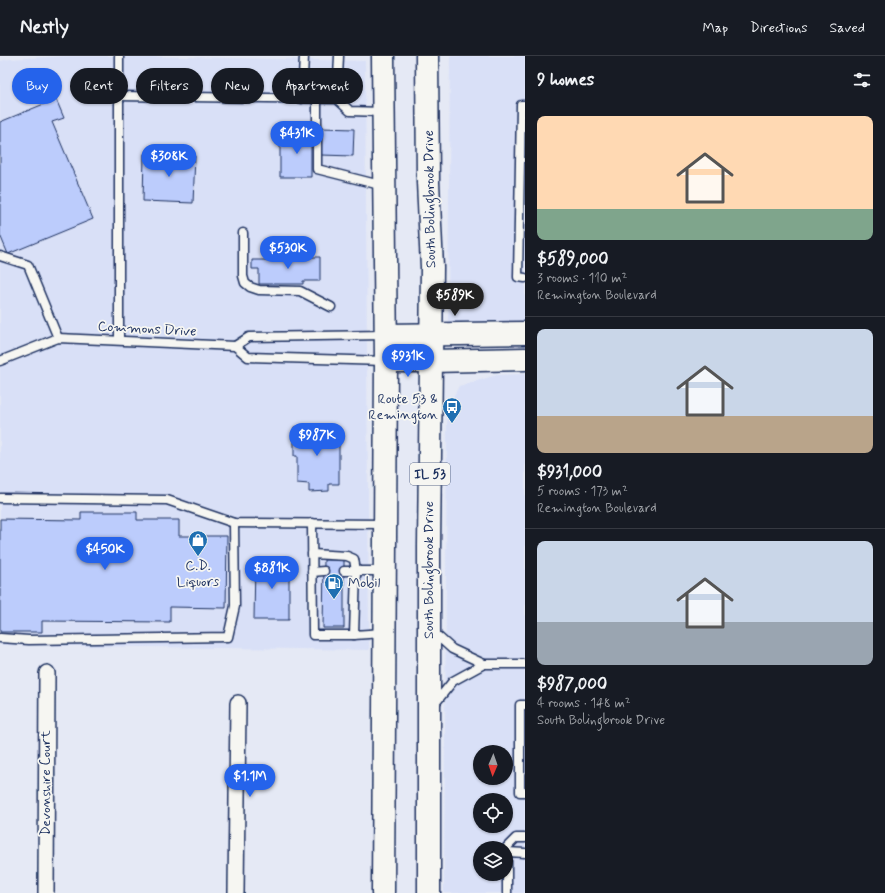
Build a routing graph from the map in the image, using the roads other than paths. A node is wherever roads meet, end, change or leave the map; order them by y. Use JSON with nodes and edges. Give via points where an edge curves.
{"nodes":[{"id":1,"x":119,"y":56,"type":"edge"},
{"id":2,"x":304,"y":56,"type":"edge"},
{"id":3,"x":338,"y":56,"type":"edge"},
{"id":4,"x":383,"y":56,"type":"edge"},
{"id":5,"x":427,"y":56,"type":"edge"},
{"id":6,"x":119,"y":68,"type":"edge"},
{"id":7,"x":303,"y":68,"type":"edge"},
{"id":8,"x":338,"y":68,"type":"edge"},
{"id":9,"x":128,"y":96,"type":"edge"},
{"id":10,"x":272,"y":99,"type":"edge"},
{"id":11,"x":119,"y":104,"type":"edge"},
{"id":12,"x":317,"y":104,"type":"edge"},
{"id":13,"x":342,"y":104,"type":"edge"},
{"id":14,"x":525,"y":105,"type":"edge"},
{"id":15,"x":383,"y":112,"type":"junction"},
{"id":16,"x":384,"y":186,"type":"junction"},
{"id":17,"x":243,"y":233,"type":"dead end"},
{"id":18,"x":0,"y":256,"type":"edge"},
{"id":19,"x":525,"y":278,"type":"edge"},
{"id":20,"x":331,"y":307,"type":"dead end"},
{"id":21,"x":525,"y":332,"type":"edge"},
{"id":22,"x":431,"y":334,"type":"junction"},
{"id":23,"x":386,"y":335,"type":"junction"},
{"id":24,"x":58,"y":338,"type":"junction"},
{"id":25,"x":119,"y":340,"type":"junction"},
{"id":26,"x":235,"y":346,"type":"junction"},
{"id":27,"x":525,"y":359,"type":"edge"},
{"id":28,"x":0,"y":361,"type":"edge"},
{"id":29,"x":386,"y":361,"type":"junction"},
{"id":30,"x":431,"y":361,"type":"junction"},
{"id":31,"x":0,"y":498,"type":"edge"},
{"id":32,"x":234,"y":522,"type":"junction"},
{"id":33,"x":312,"y":523,"type":"junction"},
{"id":34,"x":386,"y":524,"type":"junction"},
{"id":35,"x":312,"y":554,"type":"junction"},
{"id":36,"x":324,"y":571,"type":"dead end"},
{"id":37,"x":344,"y":571,"type":"dead end"},
{"id":38,"x":356,"y":571,"type":"junction"},
{"id":39,"x":386,"y":571,"type":"junction"},
{"id":40,"x":312,"y":572,"type":"junction"},
{"id":41,"x":429,"y":629,"type":"junction"},
{"id":42,"x":385,"y":633,"type":"junction"},
{"id":43,"x":354,"y":635,"type":"junction"},
{"id":44,"x":0,"y":638,"type":"edge"},
{"id":45,"x":484,"y":664,"type":"junction"},
{"id":46,"x":525,"y":664,"type":"edge"},
{"id":47,"x":47,"y":673,"type":"dead end"},
{"id":48,"x":238,"y":703,"type":"dead end"},
{"id":49,"x":525,"y":705,"type":"edge"},
{"id":50,"x":429,"y":711,"type":"junction"},
{"id":51,"x":525,"y":792,"type":"edge"},
{"id":52,"x":525,"y":838,"type":"edge"},
{"id":53,"x":513,"y":841,"type":"edge"},
{"id":54,"x":513,"y":852,"type":"edge"},
{"id":55,"x":525,"y":852,"type":"edge"},
{"id":56,"x":507,"y":881,"type":"edge"},
{"id":57,"x":46,"y":893,"type":"edge"},
{"id":58,"x":236,"y":893,"type":"edge"},
{"id":59,"x":383,"y":893,"type":"edge"},
{"id":60,"x":429,"y":893,"type":"edge"},
{"id":61,"x":507,"y":893,"type":"edge"}],
"edges":[{"from":1,"to":6,"type":"lane"},
{"from":2,"to":7,"type":"lane"},
{"from":3,"to":8,"type":"lane"},
{"from":4,"to":15,"type":"main road"},
{"from":5,"to":22,"type":"main road","name":"South Bolingbrook Drive","number":"IL 53"},
{"from":9,"to":10,"type":"lane"},
{"from":11,"to":25,"type":"lane"},
{"from":12,"to":16,"type":"lane","via":[[317,169]]},
{"from":13,"to":15,"type":"lane","via":[[350,111]]},
{"from":14,"to":19,"type":"lane","via":[[521,105],[518,278]]},
{"from":15,"to":16,"type":"main road"},
{"from":16,"to":23,"type":"main road"},
{"from":17,"to":20,"type":"lane","via":[[245,283],[259,290],[300,291]]},
{"from":18,"to":24,"type":"lane","via":[[28,265]]},
{"from":21,"to":22,"type":"main road"},
{"from":22,"to":23,"type":"main road"},
{"from":22,"to":30,"type":"main road","name":"South Bolingbrook Drive","number":"IL 53"},
{"from":23,"to":26,"type":"lane","via":[[249,337]]},
{"from":23,"to":29,"type":"main road"},
{"from":24,"to":25,"type":"lane","name":"Commons Drive"},
{"from":24,"to":28,"type":"lane"},
{"from":25,"to":26,"type":"lane","name":"Commons Drive"},
{"from":26,"to":29,"type":"lane","via":[[248,357]]},
{"from":27,"to":30,"type":"main road"},
{"from":29,"to":30,"type":"main road"},
{"from":29,"to":34,"type":"main road"},
{"from":30,"to":41,"type":"main road","name":"South Bolingbrook Drive","number":"IL 53"},
{"from":31,"to":32,"type":"lane","via":[[168,500]]},
{"from":32,"to":33,"type":"lane"},
{"from":32,"to":44,"type":"lane","via":[[234,606],[228,637],[29,640]]},
{"from":33,"to":34,"type":"lane"},
{"from":33,"to":35,"type":"lane"},
{"from":34,"to":39,"type":"main road"},
{"from":35,"to":38,"type":"lane","via":[[347,556],[354,559]]},
{"from":35,"to":40,"type":"lane"},
{"from":36,"to":40,"type":"lane"},
{"from":37,"to":38,"type":"lane"},
{"from":38,"to":39,"type":"lane"},
{"from":38,"to":43,"type":"lane"},
{"from":39,"to":42,"type":"main road"},
{"from":40,"to":43,"type":"lane","via":[[312,635]]},
{"from":41,"to":45,"type":"lane","via":[[452,649]]},
{"from":41,"to":50,"type":"main road","name":"South Bolingbrook Drive","number":"IL 53"},
{"from":42,"to":43,"type":"lane"},
{"from":42,"to":59,"type":"main road"},
{"from":45,"to":46,"type":"lane"},
{"from":45,"to":50,"type":"lane","via":[[453,681]]},
{"from":47,"to":57,"type":"street","name":"Devonshire Court"},
{"from":48,"to":58,"type":"street"},
{"from":49,"to":51,"type":"lane","via":[[520,705],[520,792]]},
{"from":50,"to":60,"type":"main road","name":"South Bolingbrook Drive","number":"IL 53"},
{"from":52,"to":53,"type":"lane","via":[[516,838]]},
{"from":54,"to":55,"type":"lane"},
{"from":56,"to":61,"type":"lane"}]}
